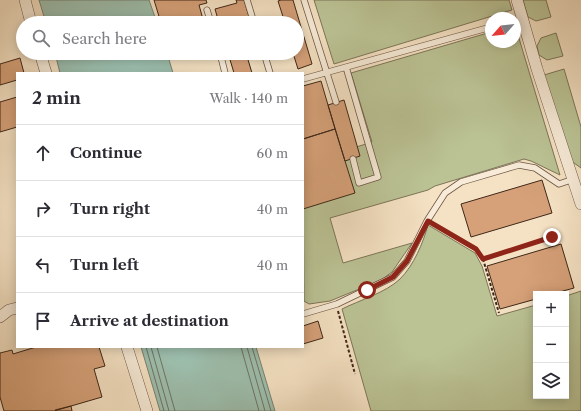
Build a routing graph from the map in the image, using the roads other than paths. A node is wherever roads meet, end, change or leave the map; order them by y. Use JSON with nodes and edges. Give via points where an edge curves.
{"nodes":[{"id":1,"x":24,"y":0,"type":"edge"},
{"id":2,"x":248,"y":0,"type":"edge"},
{"id":3,"x":304,"y":0,"type":"edge"},
{"id":4,"x":517,"y":0,"type":"edge"},
{"id":5,"x":207,"y":10,"type":"dead end"},
{"id":6,"x":518,"y":12,"type":"edge"},
{"id":7,"x":29,"y":16,"type":"edge"},
{"id":8,"x":209,"y":16,"type":"edge"},
{"id":9,"x":252,"y":16,"type":"edge"},
{"id":10,"x":521,"y":25,"type":"edge"},
{"id":11,"x":485,"y":29,"type":"edge"},
{"id":12,"x":42,"y":60,"type":"edge"},
{"id":13,"x":222,"y":60,"type":"edge"},
{"id":14,"x":266,"y":60,"type":"edge"},
{"id":15,"x":346,"y":67,"type":"junction"},
{"id":16,"x":46,"y":72,"type":"edge"},
{"id":17,"x":226,"y":72,"type":"edge"},
{"id":18,"x":270,"y":72,"type":"edge"},
{"id":19,"x":326,"y":73,"type":"junction"},
{"id":20,"x":304,"y":79,"type":"edge"},
{"id":21,"x":336,"y":102,"type":"dead end"},
{"id":22,"x":353,"y":158,"type":"dead end"},
{"id":23,"x":577,"y":178,"type":"edge"},
{"id":24,"x":581,"y":204,"type":"edge"},
{"id":25,"x":16,"y":308,"type":"edge"},
{"id":26,"x":304,"y":314,"type":"edge"},
{"id":27,"x":0,"y":317,"type":"edge"},
{"id":28,"x":128,"y":348,"type":"edge"},
{"id":29,"x":147,"y":411,"type":"edge"}],
"edges":[{"from":1,"to":7,"type":"street"},
{"from":2,"to":9,"type":"lane"},
{"from":3,"to":19,"type":"lane"},
{"from":4,"to":6,"type":"street"},
{"from":5,"to":8,"type":"lane"},
{"from":10,"to":23,"type":"street"},
{"from":11,"to":15,"type":"lane"},
{"from":12,"to":16,"type":"street"},
{"from":13,"to":17,"type":"lane"},
{"from":14,"to":18,"type":"lane"},
{"from":15,"to":19,"type":"lane"},
{"from":15,"to":22,"type":"lane","via":[[378,177],[359,183]]},
{"from":19,"to":20,"type":"lane"},
{"from":19,"to":21,"type":"lane"},
{"from":23,"to":24,"type":"street"},
{"from":23,"to":26,"type":"lane","via":[[559,184],[535,168],[519,165],[461,182],[445,193],[407,261],[393,277],[336,304]]},
{"from":25,"to":27,"type":"street"},
{"from":28,"to":29,"type":"street"}]}
